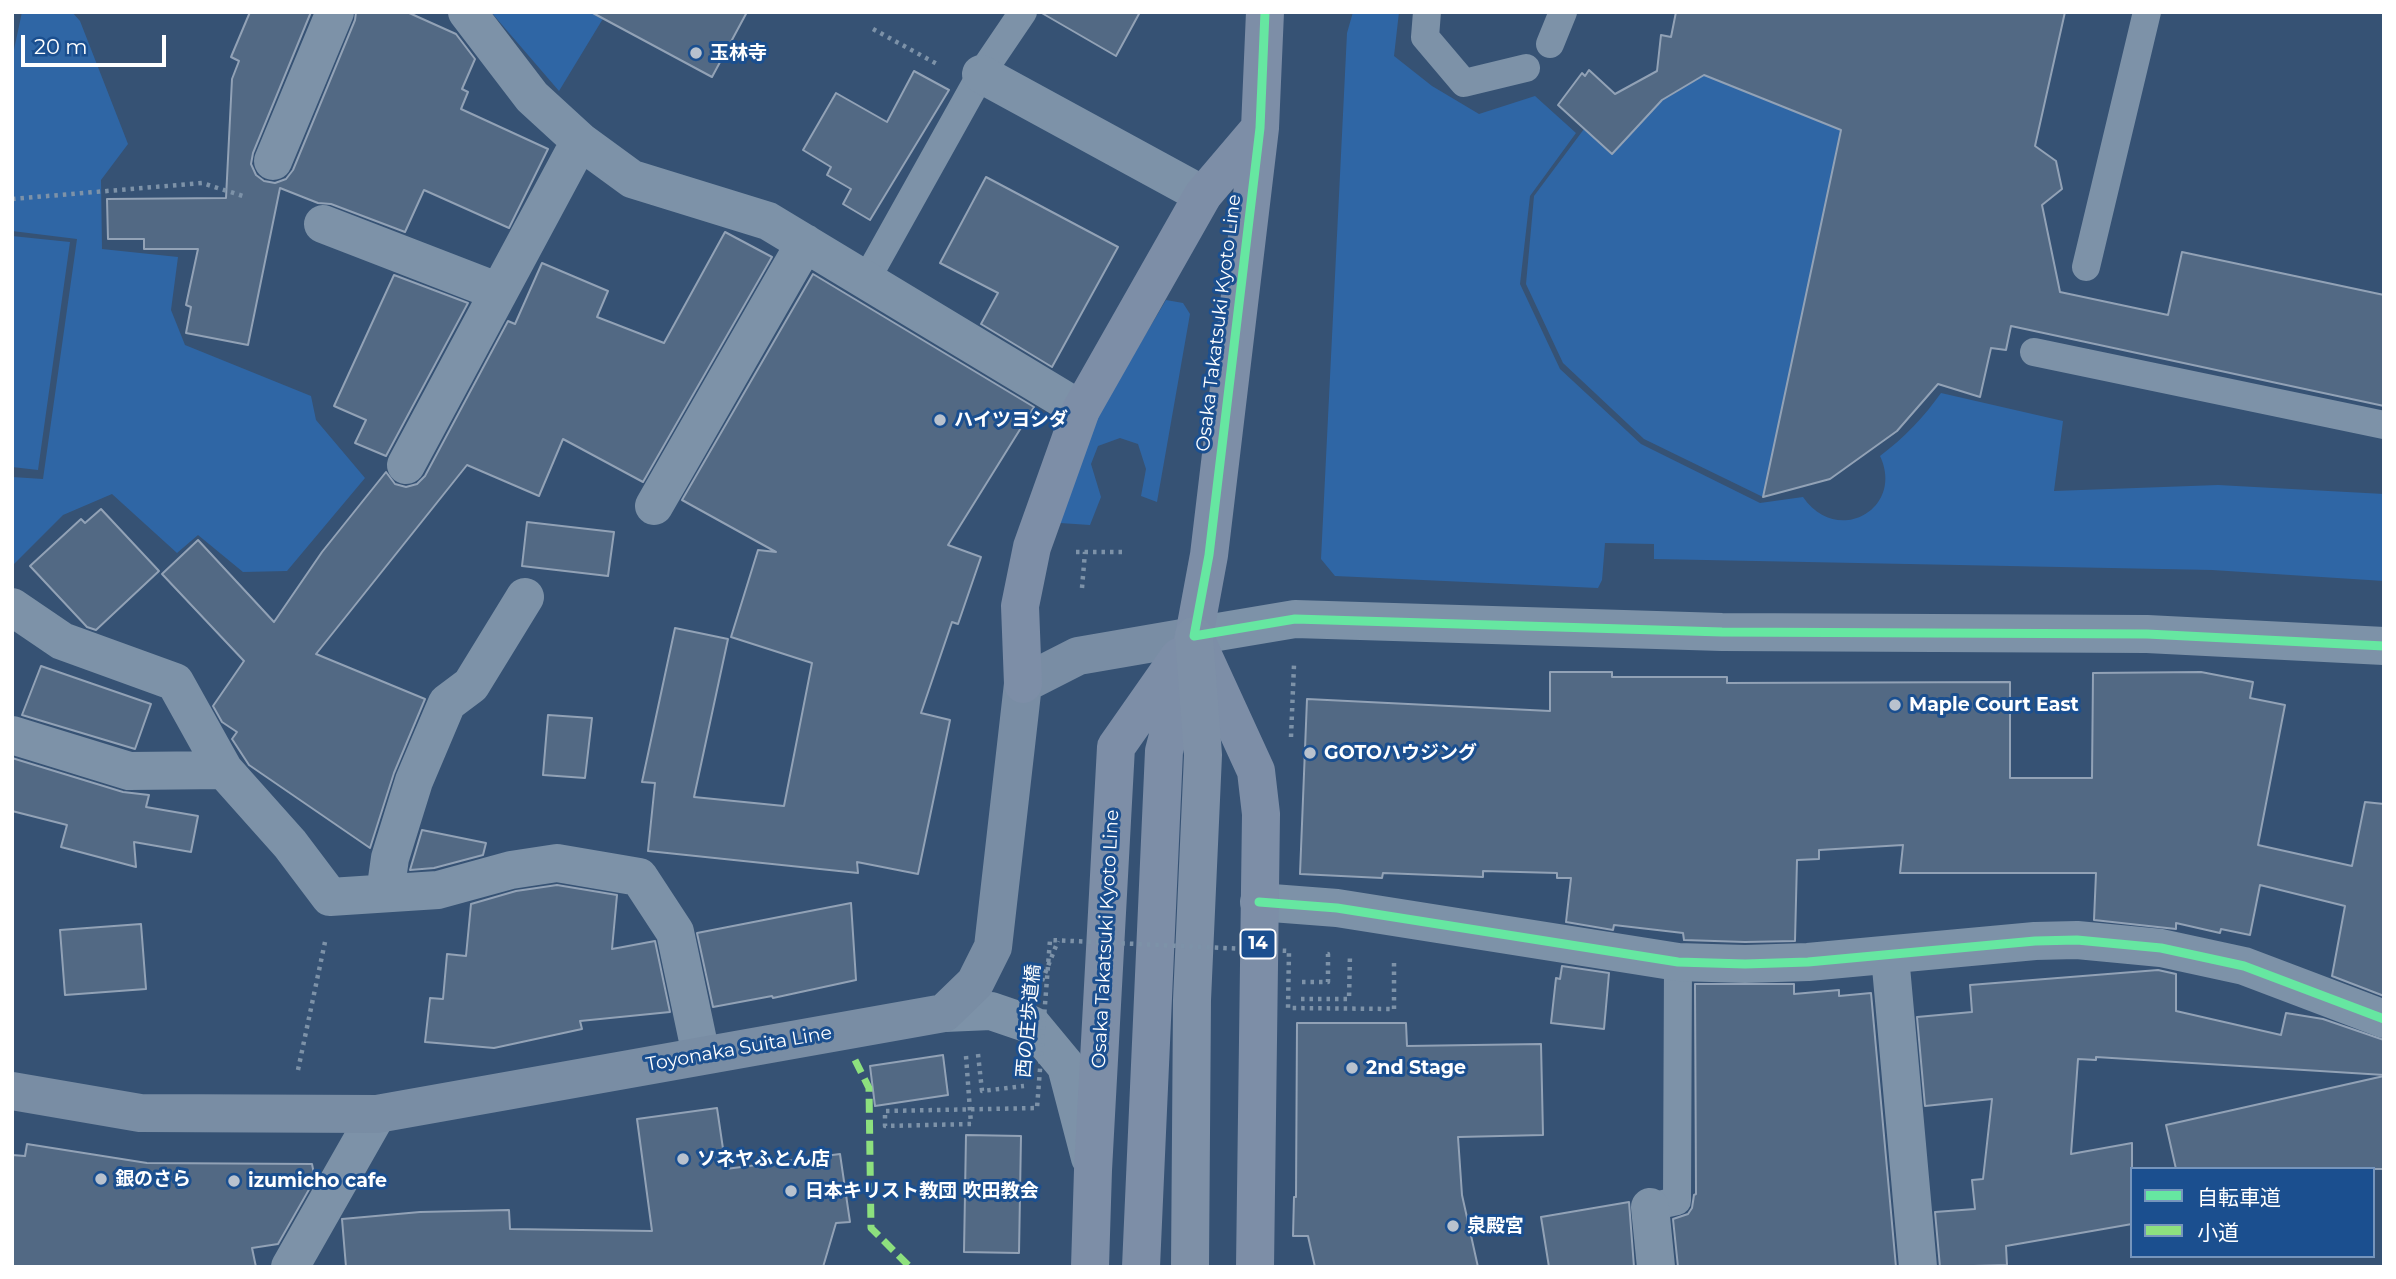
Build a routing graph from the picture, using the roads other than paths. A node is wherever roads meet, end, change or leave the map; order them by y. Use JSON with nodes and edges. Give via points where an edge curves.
{"nodes":[{"id":1,"x":335,"y":12,"type":"edge"},
{"id":2,"x":467,"y":12,"type":"edge"},
{"id":3,"x":1023,"y":12,"type":"edge"},
{"id":4,"x":1265,"y":12,"type":"edge"},
{"id":5,"x":1427,"y":12,"type":"edge"},
{"id":6,"x":1563,"y":12,"type":"edge"},
{"id":7,"x":2147,"y":12,"type":"edge"},
{"id":8,"x":1550,"y":44,"type":"dead end"},
{"id":9,"x":1526,"y":68,"type":"dead end"},
{"id":10,"x":978,"y":79,"type":"junction"},
{"id":11,"x":1260,"y":128,"type":"junction"},
{"id":12,"x":580,"y":141,"type":"junction"},
{"id":13,"x":273,"y":161,"type":"dead end"},
{"id":14,"x":1203,"y":195,"type":"junction"},
{"id":15,"x":323,"y":224,"type":"dead end"},
{"id":16,"x":805,"y":243,"type":"junction"},
{"id":17,"x":2086,"y":267,"type":"dead end"},
{"id":18,"x":866,"y":280,"type":"junction"},
{"id":19,"x":499,"y":292,"type":"junction"},
{"id":20,"x":2034,"y":352,"type":"dead end"},
{"id":21,"x":1081,"y":410,"type":"junction"},
{"id":22,"x":2384,"y":425,"type":"edge"},
{"id":23,"x":406,"y":465,"type":"dead end"},
{"id":24,"x":654,"y":506,"type":"dead end"},
{"id":25,"x":525,"y":597,"type":"dead end"},
{"id":26,"x":12,"y":607,"type":"edge"},
{"id":27,"x":1194,"y":636,"type":"junction"},
{"id":28,"x":2384,"y":646,"type":"edge"},
{"id":29,"x":1023,"y":684,"type":"junction"},
{"id":30,"x":12,"y":735,"type":"edge"},
{"id":31,"x":224,"y":770,"type":"junction"},
{"id":32,"x":384,"y":893,"type":"junction"},
{"id":33,"x":1259,"y":902,"type":"junction"},
{"id":34,"x":1890,"y":956,"type":"junction"},
{"id":35,"x":1678,"y":962,"type":"junction"},
{"id":36,"x":944,"y":1013,"type":"junction"},
{"id":37,"x":2384,"y":1019,"type":"edge"},
{"id":38,"x":701,"y":1055,"type":"junction"},
{"id":39,"x":12,"y":1091,"type":"edge"},
{"id":40,"x":377,"y":1114,"type":"junction"},
{"id":41,"x":1093,"y":1170,"type":"junction"},
{"id":42,"x":1650,"y":1207,"type":"joint"},
{"id":43,"x":290,"y":1267,"type":"edge"},
{"id":44,"x":1090,"y":1267,"type":"edge"},
{"id":45,"x":1141,"y":1267,"type":"edge"},
{"id":46,"x":1190,"y":1267,"type":"edge"},
{"id":47,"x":1255,"y":1267,"type":"edge"},
{"id":48,"x":1656,"y":1267,"type":"edge"},
{"id":49,"x":1918,"y":1267,"type":"edge"}],
"edges":[{"from":1,"to":13,"type":"street"},
{"from":2,"to":12,"type":"street","via":[[532,97]]},
{"from":3,"to":10,"type":"lane"},
{"from":4,"to":11,"type":"main road","name":"Osaka Takatsuki Kyoto Line"},
{"from":5,"to":9,"type":"lane","via":[[1425,37],[1465,83]]},
{"from":6,"to":8,"type":"lane"},
{"from":7,"to":17,"type":"lane"},
{"from":10,"to":14,"type":"street"},
{"from":10,"to":18,"type":"lane"},
{"from":11,"to":14,"type":"main road"},
{"from":11,"to":27,"type":"main road","name":"Osaka Takatsuki Kyoto Line","via":[[1209,555]]},
{"from":12,"to":16,"type":"street","via":[[632,179],[768,221]]},
{"from":12,"to":19,"type":"street"},
{"from":14,"to":21,"type":"main road"},
{"from":15,"to":19,"type":"street"},
{"from":16,"to":18,"type":"street"},
{"from":16,"to":24,"type":"street"},
{"from":18,"to":21,"type":"street"},
{"from":19,"to":23,"type":"street"},
{"from":20,"to":22,"type":"lane"},
{"from":21,"to":29,"type":"main road","via":[[1032,547],[1020,606]]},
{"from":25,"to":32,"type":"street","via":[[471,685],[446,703],[414,781]]},
{"from":26,"to":31,"type":"street","via":[[62,641],[175,682]]},
{"from":27,"to":28,"type":"street","via":[[1295,619],[1722,632],[2147,634]]},
{"from":27,"to":29,"type":"main road","via":[[1078,656]]},
{"from":27,"to":33,"type":"main road","number":"14","via":[[1256,771],[1261,814]]},
{"from":27,"to":41,"type":"main road","name":"Osaka Takatsuki Kyoto Line","via":[[1116,747]]},
{"from":27,"to":45,"type":"main road","via":[[1164,751]]},
{"from":27,"to":46,"type":"highway","via":[[1203,755],[1192,1000]]},
{"from":29,"to":36,"type":"main road","via":[[993,947],[975,983]]},
{"from":30,"to":31,"type":"street","via":[[129,771]]},
{"from":31,"to":32,"type":"street","via":[[330,897]]},
{"from":32,"to":38,"type":"street","via":[[438,890],[557,863],[639,877],[676,933]]},
{"from":33,"to":35,"type":"street","via":[[1337,908]]},
{"from":33,"to":47,"type":"main road","number":"14"},
{"from":34,"to":35,"type":"street","via":[[1770,964]]},
{"from":34,"to":37,"type":"street","via":[[2035,941],[2161,948],[2244,966]]},
{"from":34,"to":49,"type":"street"},
{"from":35,"to":42,"type":"lane","via":[[1677,1201]]},
{"from":36,"to":38,"type":"main road","name":"Toyonaka Suita Line"},
{"from":36,"to":41,"type":"street","via":[[991,1011],[1032,1025],[1066,1066]]},
{"from":38,"to":40,"type":"main road","name":"Toyonaka Suita Line"},
{"from":39,"to":40,"type":"main road","name":"Toyonaka Suita Line","via":[[140,1113]]},
{"from":40,"to":43,"type":"street"},
{"from":41,"to":44,"type":"main road","name":"Osaka Takatsuki Kyoto Line"},
{"from":42,"to":48,"type":"street"}]}
